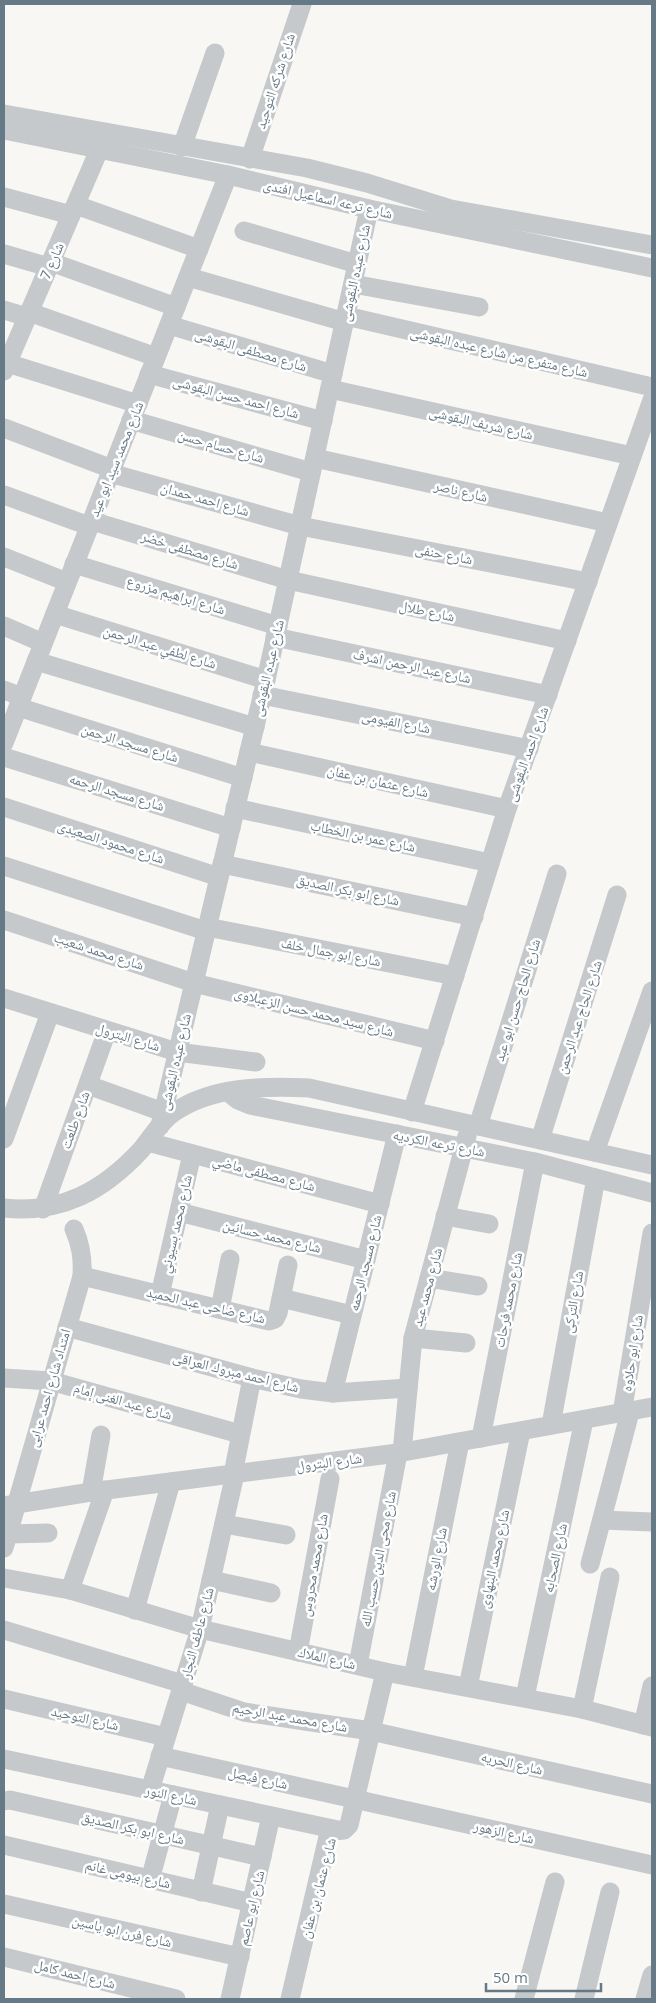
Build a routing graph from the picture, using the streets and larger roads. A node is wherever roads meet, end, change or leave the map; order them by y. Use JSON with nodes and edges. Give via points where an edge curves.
{"nodes":[{"id":1,"x":302,"y":4,"type":"edge"},
{"id":2,"x":215,"y":53,"type":"dead end"},
{"id":3,"x":4,"y":114,"type":"edge"},
{"id":4,"x":4,"y":130,"type":"edge"},
{"id":5,"x":182,"y":146,"type":"junction"},
{"id":6,"x":98,"y":150,"type":"junction"},
{"id":7,"x":250,"y":159,"type":"junction"},
{"id":8,"x":228,"y":176,"type":"junction"},
{"id":9,"x":4,"y":197,"type":"edge"},
{"id":10,"x":369,"y":209,"type":"junction"},
{"id":11,"x":74,"y":210,"type":"junction"},
{"id":12,"x":244,"y":231,"type":"dead end"},
{"id":13,"x":652,"y":245,"type":"edge"},
{"id":14,"x":199,"y":249,"type":"junction"},
{"id":15,"x":4,"y":254,"type":"edge"},
{"id":16,"x":50,"y":264,"type":"junction"},
{"id":17,"x":357,"y":264,"type":"junction"},
{"id":18,"x":652,"y":268,"type":"edge"},
{"id":19,"x":188,"y":277,"type":"junction"},
{"id":20,"x":353,"y":284,"type":"junction"},
{"id":21,"x":479,"y":308,"type":"dead end"},
{"id":22,"x":4,"y":310,"type":"edge"},
{"id":23,"x":28,"y":315,"type":"junction"},
{"id":24,"x":172,"y":316,"type":"junction"},
{"id":25,"x":345,"y":319,"type":"junction"},
{"id":26,"x":156,"y":357,"type":"junction"},
{"id":27,"x":5,"y":365,"type":"edge"},
{"id":28,"x":149,"y":374,"type":"junction"},
{"id":29,"x":331,"y":382,"type":"junction"},
{"id":30,"x":652,"y":387,"type":"edge"},
{"id":31,"x":652,"y":400,"type":"edge"},
{"id":32,"x":134,"y":412,"type":"junction"},
{"id":33,"x":323,"y":420,"type":"junction"},
{"id":34,"x":4,"y":428,"type":"edge"},
{"id":35,"x":632,"y":456,"type":"junction"},
{"id":36,"x":313,"y":465,"type":"junction"},
{"id":37,"x":111,"y":471,"type":"junction"},
{"id":38,"x":4,"y":495,"type":"edge"},
{"id":39,"x":90,"y":523,"type":"junction"},
{"id":40,"x":608,"y":523,"type":"junction"},
{"id":41,"x":300,"y":526,"type":"junction"},
{"id":42,"x":4,"y":557,"type":"edge"},
{"id":43,"x":74,"y":564,"type":"junction"},
{"id":44,"x":288,"y":580,"type":"junction"},
{"id":45,"x":67,"y":582,"type":"junction"},
{"id":46,"x":588,"y":582,"type":"junction"},
{"id":47,"x":55,"y":614,"type":"junction"},
{"id":48,"x":4,"y":626,"type":"edge"},
{"id":49,"x":276,"y":631,"type":"junction"},
{"id":50,"x":567,"y":642,"type":"junction"},
{"id":51,"x":43,"y":643,"type":"junction"},
{"id":52,"x":36,"y":661,"type":"junction"},
{"id":53,"x":264,"y":687,"type":"junction"},
{"id":54,"x":4,"y":690,"type":"edge"},
{"id":55,"x":548,"y":695,"type":"junction"},
{"id":56,"x":20,"y":702,"type":"junction"},
{"id":57,"x":255,"y":727,"type":"junction"},
{"id":58,"x":4,"y":743,"type":"edge"},
{"id":59,"x":529,"y":749,"type":"junction"},
{"id":60,"x":249,"y":752,"type":"junction"},
{"id":61,"x":4,"y":757,"type":"edge"},
{"id":62,"x":243,"y":778,"type":"junction"},
{"id":63,"x":4,"y":807,"type":"edge"},
{"id":64,"x":235,"y":808,"type":"junction"},
{"id":65,"x":507,"y":809,"type":"junction"},
{"id":66,"x":231,"y":828,"type":"junction"},
{"id":67,"x":490,"y":863,"type":"junction"},
{"id":68,"x":4,"y":866,"type":"edge"},
{"id":69,"x":221,"y":870,"type":"junction"},
{"id":70,"x":557,"y":874,"type":"dead end"},
{"id":71,"x":617,"y":895,"type":"dead end"},
{"id":72,"x":474,"y":917,"type":"junction"},
{"id":73,"x":4,"y":920,"type":"edge"},
{"id":74,"x":206,"y":929,"type":"junction"},
{"id":75,"x":455,"y":976,"type":"junction"},
{"id":76,"x":194,"y":983,"type":"junction"},
{"id":77,"x":652,"y":991,"type":"edge"},
{"id":78,"x":4,"y":998,"type":"edge"},
{"id":79,"x":50,"y":1013,"type":"junction"},
{"id":80,"x":107,"y":1030,"type":"junction"},
{"id":81,"x":435,"y":1041,"type":"junction"},
{"id":82,"x":177,"y":1052,"type":"junction"},
{"id":83,"x":256,"y":1062,"type":"dead end"},
{"id":84,"x":88,"y":1085,"type":"junction"},
{"id":85,"x":228,"y":1092,"type":"junction"},
{"id":86,"x":412,"y":1112,"type":"junction"},
{"id":87,"x":162,"y":1119,"type":"junction"},
{"id":88,"x":474,"y":1126,"type":"junction"},
{"id":89,"x":397,"y":1134,"type":"junction"},
{"id":90,"x":4,"y":1139,"type":"edge"},
{"id":91,"x":540,"y":1140,"type":"junction"},
{"id":92,"x":148,"y":1142,"type":"junction"},
{"id":93,"x":464,"y":1148,"type":"junction"},
{"id":94,"x":595,"y":1152,"type":"junction"},
{"id":95,"x":192,"y":1154,"type":"junction"},
{"id":96,"x":536,"y":1162,"type":"junction"},
{"id":97,"x":652,"y":1165,"type":"edge"},
{"id":98,"x":596,"y":1178,"type":"junction"},
{"id":99,"x":652,"y":1193,"type":"edge"},
{"id":100,"x":380,"y":1204,"type":"junction"},
{"id":101,"x":4,"y":1208,"type":"edge"},
{"id":102,"x":43,"y":1209,"type":"junction"},
{"id":103,"x":179,"y":1212,"type":"junction"},
{"id":104,"x":445,"y":1216,"type":"junction"},
{"id":105,"x":489,"y":1224,"type":"dead end"},
{"id":106,"x":74,"y":1229,"type":"dead end"},
{"id":107,"x":652,"y":1233,"type":"edge"},
{"id":108,"x":230,"y":1259,"type":"dead end"},
{"id":109,"x":366,"y":1260,"type":"junction"},
{"id":110,"x":288,"y":1265,"type":"dead end"},
{"id":111,"x":82,"y":1276,"type":"junction"},
{"id":112,"x":429,"y":1278,"type":"junction"},
{"id":113,"x":478,"y":1286,"type":"dead end"},
{"id":114,"x":160,"y":1295,"type":"junction"},
{"id":115,"x":281,"y":1298,"type":"junction"},
{"id":116,"x":220,"y":1309,"type":"junction"},
{"id":117,"x":352,"y":1315,"type":"junction"},
{"id":118,"x":67,"y":1327,"type":"junction"},
{"id":119,"x":413,"y":1338,"type":"junction"},
{"id":120,"x":466,"y":1343,"type":"dead end"},
{"id":121,"x":4,"y":1378,"type":"edge"},
{"id":122,"x":252,"y":1378,"type":"junction"},
{"id":123,"x":51,"y":1381,"type":"junction"},
{"id":124,"x":408,"y":1388,"type":"junction"},
{"id":125,"x":333,"y":1393,"type":"junction"},
{"id":126,"x":652,"y":1407,"type":"edge"},
{"id":127,"x":626,"y":1412,"type":"junction"},
{"id":128,"x":584,"y":1420,"type":"junction"},
{"id":129,"x":551,"y":1426,"type":"junction"},
{"id":130,"x":520,"y":1431,"type":"junction"},
{"id":131,"x":240,"y":1434,"type":"junction"},
{"id":132,"x":101,"y":1436,"type":"dead end"},
{"id":133,"x":481,"y":1438,"type":"junction"},
{"id":134,"x":460,"y":1442,"type":"junction"},
{"id":135,"x":400,"y":1452,"type":"junction"},
{"id":136,"x":234,"y":1474,"type":"junction"},
{"id":137,"x":330,"y":1479,"type":"dead end"},
{"id":138,"x":171,"y":1482,"type":"junction"},
{"id":139,"x":98,"y":1491,"type":"junction"},
{"id":140,"x":10,"y":1505,"type":"edge"},
{"id":141,"x":602,"y":1520,"type":"junction"},
{"id":142,"x":652,"y":1522,"type":"edge"},
{"id":143,"x":224,"y":1524,"type":"junction"},
{"id":144,"x":48,"y":1533,"type":"dead end"},
{"id":145,"x":286,"y":1535,"type":"dead end"},
{"id":146,"x":6,"y":1541,"type":"edge"},
{"id":147,"x":590,"y":1564,"type":"dead end"},
{"id":148,"x":4,"y":1578,"type":"edge"},
{"id":149,"x":610,"y":1578,"type":"dead end"},
{"id":150,"x":211,"y":1580,"type":"junction"},
{"id":151,"x":70,"y":1590,"type":"junction"},
{"id":152,"x":271,"y":1593,"type":"dead end"},
{"id":153,"x":136,"y":1610,"type":"junction"},
{"id":154,"x":200,"y":1629,"type":"junction"},
{"id":155,"x":4,"y":1630,"type":"edge"},
{"id":156,"x":298,"y":1652,"type":"junction"},
{"id":157,"x":358,"y":1665,"type":"junction"},
{"id":158,"x":385,"y":1672,"type":"junction"},
{"id":159,"x":413,"y":1677,"type":"junction"},
{"id":160,"x":652,"y":1686,"type":"edge"},
{"id":161,"x":182,"y":1687,"type":"junction"},
{"id":162,"x":468,"y":1687,"type":"junction"},
{"id":163,"x":525,"y":1697,"type":"junction"},
{"id":164,"x":4,"y":1699,"type":"edge"},
{"id":165,"x":582,"y":1709,"type":"junction"},
{"id":166,"x":647,"y":1726,"type":"edge"},
{"id":167,"x":371,"y":1732,"type":"junction"},
{"id":168,"x":166,"y":1737,"type":"junction"},
{"id":169,"x":160,"y":1756,"type":"junction"},
{"id":170,"x":4,"y":1759,"type":"edge"},
{"id":171,"x":150,"y":1790,"type":"junction"},
{"id":172,"x":652,"y":1794,"type":"edge"},
{"id":173,"x":173,"y":1795,"type":"junction"},
{"id":174,"x":356,"y":1799,"type":"junction"},
{"id":175,"x":4,"y":1801,"type":"edge"},
{"id":176,"x":220,"y":1805,"type":"junction"},
{"id":177,"x":271,"y":1816,"type":"junction"},
{"id":178,"x":338,"y":1830,"type":"junction"},
{"id":179,"x":162,"y":1834,"type":"junction"},
{"id":180,"x":4,"y":1845,"type":"edge"},
{"id":181,"x":211,"y":1845,"type":"junction"},
{"id":182,"x":262,"y":1857,"type":"junction"},
{"id":183,"x":652,"y":1865,"type":"edge"},
{"id":184,"x":150,"y":1880,"type":"junction"},
{"id":185,"x":555,"y":1882,"type":"dead end"},
{"id":186,"x":201,"y":1892,"type":"junction"},
{"id":187,"x":610,"y":1892,"type":"dead end"},
{"id":188,"x":4,"y":1904,"type":"edge"},
{"id":189,"x":252,"y":1904,"type":"junction"},
{"id":190,"x":4,"y":1956,"type":"edge"},
{"id":191,"x":240,"y":1957,"type":"junction"},
{"id":192,"x":652,"y":1974,"type":"edge"},
{"id":193,"x":176,"y":1999,"type":"edge"},
{"id":194,"x":230,"y":1999,"type":"edge"},
{"id":195,"x":290,"y":1999,"type":"edge"},
{"id":196,"x":524,"y":1999,"type":"edge"},
{"id":197,"x":584,"y":1999,"type":"edge"},
{"id":198,"x":645,"y":1999,"type":"edge"}],
"edges":[{"from":1,"to":7,"type":"street","name":"شارع شركه التوحيد"},
{"from":2,"to":5,"type":"street"},
{"from":3,"to":5,"type":"street","name":"شارع ترعه اسماعيل افندى"},
{"from":4,"to":6,"type":"street","name":"شارع ترعه اسماعيل افندى"},
{"from":5,"to":7,"type":"street","name":"شارع ترعه اسماعيل افندى"},
{"from":6,"to":8,"type":"street","name":"شارع ترعه اسماعيل افندى"},
{"from":6,"to":11,"type":"street","name":"شارع 7"},
{"from":7,"to":13,"type":"street","name":"شارع ترعه اسماعيل افندى","via":[[307,168],[452,209]]},
{"from":8,"to":10,"type":"street","name":"شارع ترعه اسماعيل افندى"},
{"from":8,"to":14,"type":"street","name":"شارع محمد سيد ابو عيد"},
{"from":9,"to":11,"type":"street"},
{"from":10,"to":17,"type":"street","name":"شارع عبده البقوشى"},
{"from":10,"to":18,"type":"street","name":"شارع ترعه اسماعيل افندى"},
{"from":11,"to":14,"type":"street"},
{"from":11,"to":16,"type":"street","name":"شارع 7"},
{"from":12,"to":17,"type":"street"},
{"from":14,"to":19,"type":"street","name":"شارع محمد سيد ابو عيد"},
{"from":15,"to":16,"type":"street","name":"شارع مصطفى البقوشى"},
{"from":16,"to":23,"type":"street","name":"شارع 7"},
{"from":16,"to":24,"type":"street","name":"شارع مصطفى البقوشى"},
{"from":17,"to":20,"type":"street","name":"شارع عبده البقوشى"},
{"from":19,"to":24,"type":"street","name":"شارع محمد سيد ابو عيد"},
{"from":19,"to":25,"type":"street","name":"شارع متفرع من شارع عبده البقوشى"},
{"from":20,"to":21,"type":"street"},
{"from":20,"to":25,"type":"street","name":"شارع عبده البقوشى"},
{"from":22,"to":23,"type":"street"},
{"from":23,"to":26,"type":"street"},
{"from":23,"to":27,"type":"street","name":"شارع 7"},
{"from":24,"to":26,"type":"street","name":"شارع محمد سيد ابو عيد"},
{"from":24,"to":29,"type":"street","name":"شارع مصطفى البقوشى"},
{"from":25,"to":29,"type":"street","name":"شارع عبده البقوشى"},
{"from":25,"to":30,"type":"street","name":"شارع متفرع من شارع عبده البقوشى"},
{"from":26,"to":28,"type":"street","name":"شارع محمد سيد ابو عيد"},
{"from":27,"to":32,"type":"street","name":"شارع حسام حسن"},
{"from":28,"to":32,"type":"street","name":"شارع محمد سيد ابو عيد"},
{"from":28,"to":33,"type":"street","name":"شارع احمد حسن البقوشى"},
{"from":29,"to":33,"type":"street","name":"شارع عبده البقوشى"},
{"from":29,"to":35,"type":"street","name":"شارع شريف البقوشى"},
{"from":31,"to":35,"type":"street","name":"شارع احمد البقوشى"},
{"from":32,"to":36,"type":"street","name":"شارع حسام حسن"},
{"from":32,"to":37,"type":"street","name":"شارع محمد سيد ابو عيد"},
{"from":33,"to":36,"type":"street","name":"شارع عبده البقوشى"},
{"from":34,"to":37,"type":"street","name":"شارع احمد حمدان"},
{"from":35,"to":40,"type":"street","name":"شارع احمد البقوشى"},
{"from":36,"to":40,"type":"street","name":"شارع ناصر"},
{"from":36,"to":41,"type":"street","name":"شارع عبده البقوشى"},
{"from":37,"to":39,"type":"street","name":"شارع محمد سيد ابو عيد"},
{"from":37,"to":41,"type":"street","name":"شارع احمد حمدان"},
{"from":38,"to":39,"type":"street"},
{"from":39,"to":43,"type":"street","name":"شارع محمد سيد ابو عيد"},
{"from":39,"to":44,"type":"street","name":"شارع مصطفى خضر"},
{"from":40,"to":46,"type":"street","name":"شارع احمد البقوشى"},
{"from":41,"to":44,"type":"street","name":"شارع عبده البقوشى"},
{"from":41,"to":46,"type":"street","name":"شارع حنفى"},
{"from":42,"to":45,"type":"street"},
{"from":43,"to":45,"type":"street","name":"شارع محمد سيد ابو عيد"},
{"from":43,"to":49,"type":"street","name":"شارع ابراهيم مزروع"},
{"from":44,"to":49,"type":"street","name":"شارع عبده البقوشى"},
{"from":44,"to":50,"type":"street","name":"شارع طلال"},
{"from":45,"to":47,"type":"street","name":"شارع محمد سيد ابو عيد"},
{"from":46,"to":50,"type":"street","name":"شارع احمد البقوشى"},
{"from":47,"to":51,"type":"street","name":"شارع محمد سيد ابو عيد"},
{"from":47,"to":53,"type":"street","name":"شارع لطفي عبد الرحمن"},
{"from":48,"to":51,"type":"street"},
{"from":49,"to":53,"type":"street","name":"شارع عبده البقوشى"},
{"from":49,"to":55,"type":"street","name":"شارع عبد الرحمن اشرف"},
{"from":50,"to":55,"type":"street","name":"شارع احمد البقوشى"},
{"from":51,"to":52,"type":"street","name":"شارع محمد سيد ابو عيد"},
{"from":52,"to":56,"type":"street","name":"شارع محمد سيد ابو عيد"},
{"from":52,"to":57,"type":"street"},
{"from":53,"to":57,"type":"street","name":"شارع عبده البقوشى"},
{"from":53,"to":59,"type":"street","name":"شارع الفيومى"},
{"from":54,"to":56,"type":"street","name":"شارع مسجد الرحمن"},
{"from":55,"to":59,"type":"street","name":"شارع احمد البقوشى"},
{"from":56,"to":58,"type":"street","name":"شارع محمد سيد ابو عيد"},
{"from":56,"to":62,"type":"street","name":"شارع مسجد الرحمن"},
{"from":57,"to":60,"type":"street","name":"شارع عبده البقوشى"},
{"from":59,"to":65,"type":"street","name":"شارع احمد البقوشى"},
{"from":60,"to":62,"type":"street","name":"شارع عبده البقوشى"},
{"from":60,"to":65,"type":"street","name":"شارع عثمان بن عفان"},
{"from":61,"to":66,"type":"street","name":"شارع مسجد الرحمه"},
{"from":62,"to":64,"type":"street","name":"شارع عبده البقوشى"},
{"from":63,"to":69,"type":"street","name":"شارع محمود الصعيدى"},
{"from":64,"to":66,"type":"street","name":"شارع عبده البقوشى"},
{"from":64,"to":67,"type":"street","name":"شارع عمر بن الخطاب"},
{"from":65,"to":67,"type":"street","name":"شارع احمد البقوشى"},
{"from":66,"to":69,"type":"street","name":"شارع عبده البقوشى"},
{"from":67,"to":72,"type":"street","name":"شارع احمد البقوشى"},
{"from":68,"to":74,"type":"street","name":"شارع ابو جمال خلف"},
{"from":69,"to":72,"type":"street","name":"شارع ابو بكر الصديق"},
{"from":69,"to":74,"type":"street","name":"شارع عبده البقوشى"},
{"from":70,"to":88,"type":"street","name":"شارع الحاج حسن ابو عبد"},
{"from":71,"to":91,"type":"street","name":"شارع الحاج عبد الرحمن"},
{"from":72,"to":75,"type":"street","name":"شارع احمد البقوشى"},
{"from":73,"to":76,"type":"street","name":"شارع محمد شعيب"},
{"from":74,"to":75,"type":"street","name":"شارع ابو جمال خلف"},
{"from":74,"to":76,"type":"street","name":"شارع عبده البقوشى"},
{"from":75,"to":81,"type":"street","name":"شارع احمد البقوشى"},
{"from":76,"to":81,"type":"street","name":"شارع سيد محمد حسن الزعبلاوى"},
{"from":76,"to":82,"type":"street","name":"شارع عبده البقوشى"},
{"from":77,"to":94,"type":"street"},
{"from":78,"to":79,"type":"street","name":"شارع البترول"},
{"from":79,"to":80,"type":"street","name":"شارع البترول"},
{"from":79,"to":90,"type":"street"},
{"from":80,"to":82,"type":"street","name":"شارع البترول"},
{"from":80,"to":84,"type":"street","name":"شارع طلعت"},
{"from":81,"to":86,"type":"street","name":"شارع احمد البقوشى"},
{"from":82,"to":83,"type":"street","name":"شارع البترول"},
{"from":82,"to":87,"type":"street","name":"شارع عبده البقوشى"},
{"from":84,"to":87,"type":"street"},
{"from":84,"to":102,"type":"street","name":"شارع طلعت"},
{"from":85,"to":86,"type":"street","name":"شارع ترعه الكرديه","via":[[272,1086],[308,1088]]},
{"from":85,"to":87,"type":"street","name":"شارع ترعه الكرديه","via":[[197,1099]]},
{"from":85,"to":89,"type":"street","name":"شارع ترعه الكرديه","via":[[250,1105]]},
{"from":86,"to":88,"type":"street","name":"شارع ترعه الكرديه"},
{"from":87,"to":92,"type":"street","name":"شارع ترعه الكرديه"},
{"from":88,"to":91,"type":"street","name":"شارع ترعه الكرديه"},
{"from":88,"to":93,"type":"street","name":"شارع محمد عيد"},
{"from":89,"to":93,"type":"street","name":"شارع ترعه الكرديه"},
{"from":89,"to":100,"type":"street","name":"شارع مسجد الرحمه"},
{"from":91,"to":94,"type":"street","name":"شارع ترعه الكرديه"},
{"from":92,"to":95,"type":"street","name":"شارع مصطفى ماضي"},
{"from":92,"to":102,"type":"street","name":"شارع ترعه الكرديه","via":[[102,1185]]},
{"from":93,"to":96,"type":"street","name":"شارع ترعه الكرديه"},
{"from":93,"to":104,"type":"street","name":"شارع محمد عيد"},
{"from":94,"to":97,"type":"street","name":"شارع ترعه الكرديه"},
{"from":95,"to":100,"type":"street","name":"شارع مصطفى ماضي"},
{"from":95,"to":103,"type":"street","name":"شارع محمد بسيوني"},
{"from":96,"to":98,"type":"street","name":"شارع ترعه الكرديه"},
{"from":96,"to":133,"type":"street","name":"شارع محمد فرحات"},
{"from":98,"to":99,"type":"street","name":"شارع ترعه الكرديه"},
{"from":98,"to":129,"type":"street","name":"شارع التركى"},
{"from":100,"to":109,"type":"street","name":"شارع مسجد الرحمه"},
{"from":101,"to":102,"type":"street","name":"شارع ترعه الكرديه"},
{"from":103,"to":109,"type":"street","name":"شارع محمد حسانين"},
{"from":103,"to":114,"type":"street","name":"شارع محمد بسيوني"},
{"from":104,"to":105,"type":"street"},
{"from":104,"to":112,"type":"street","name":"شارع محمد عيد"},
{"from":106,"to":111,"type":"street","name":"امتداد شارع احمد عرابى","via":[[83,1260]]},
{"from":107,"to":127,"type":"street","name":"شارع ابو حلاوه"},
{"from":108,"to":116,"type":"street"},
{"from":109,"to":117,"type":"street","name":"شارع مسجد الرحمه"},
{"from":110,"to":115,"type":"street","name":"شارع ضاحى عبد الحميد"},
{"from":111,"to":114,"type":"street","name":"شارع ضاحى عبد الحميد"},
{"from":111,"to":118,"type":"street","name":"امتداد شارع احمد عرابى"},
{"from":112,"to":113,"type":"street"},
{"from":112,"to":119,"type":"street","name":"شارع محمد عيد"},
{"from":114,"to":116,"type":"street","name":"شارع ضاحى عبد الحميد"},
{"from":115,"to":116,"type":"street","name":"شارع ضاحى عبد الحميد","via":[[278,1314],[272,1320]]},
{"from":115,"to":117,"type":"street"},
{"from":117,"to":125,"type":"street","name":"شارع مسجد الرحمه"},
{"from":118,"to":122,"type":"street","name":"شارع احمد مبروك العراقى"},
{"from":118,"to":123,"type":"street","name":"امتداد شارع احمد عرابى"},
{"from":119,"to":120,"type":"street"},
{"from":119,"to":124,"type":"street","name":"شارع محمد عيد"},
{"from":121,"to":123,"type":"street","name":"شارع عبد الغنى إمام"},
{"from":122,"to":125,"type":"street","name":"شارع احمد مبروك العراقى"},
{"from":122,"to":131,"type":"street","name":"شارع عاطف النجار"},
{"from":123,"to":131,"type":"street","name":"شارع عبد الغنى إمام"},
{"from":123,"to":140,"type":"street","name":"امتداد شارع احمد عرابى"},
{"from":124,"to":125,"type":"street","name":"شارع احمد مبروك العراقى"},
{"from":124,"to":135,"type":"street","name":"شارع محمد عيد"},
{"from":126,"to":127,"type":"street","name":"شارع البترول"},
{"from":127,"to":128,"type":"street","name":"شارع البترول"},
{"from":127,"to":141,"type":"street","name":"شارع ابو حلاوه"},
{"from":128,"to":129,"type":"street","name":"شارع البترول"},
{"from":128,"to":163,"type":"street","name":"شارع الصحابه"},
{"from":129,"to":130,"type":"street","name":"شارع البترول"},
{"from":130,"to":133,"type":"street","name":"شارع البترول"},
{"from":130,"to":162,"type":"street","name":"شارع محمد البنهاوى"},
{"from":131,"to":136,"type":"street","name":"شارع عاطف النجار"},
{"from":132,"to":139,"type":"street"},
{"from":133,"to":134,"type":"street","name":"شارع البترول"},
{"from":134,"to":135,"type":"street","name":"شارع البترول"},
{"from":134,"to":159,"type":"street","name":"شارع الورشه"},
{"from":135,"to":136,"type":"street","name":"شارع البترول"},
{"from":135,"to":157,"type":"street","name":"شارع محى الدين حسب الله"},
{"from":136,"to":138,"type":"street","name":"شارع البترول"},
{"from":136,"to":143,"type":"street","name":"شارع عاطف النجار"},
{"from":137,"to":156,"type":"street","name":"شارع محمد محروس"},
{"from":138,"to":139,"type":"street","name":"شارع البترول"},
{"from":138,"to":153,"type":"street"},
{"from":139,"to":140,"type":"street","name":"شارع البترول"},
{"from":139,"to":151,"type":"street"},
{"from":140,"to":146,"type":"street","name":"امتداد شارع احمد عرابى"},
{"from":141,"to":142,"type":"street"},
{"from":141,"to":147,"type":"street","name":"شارع ابو حلاوه"},
{"from":143,"to":145,"type":"street"},
{"from":143,"to":150,"type":"street","name":"شارع عاطف النجار"},
{"from":144,"to":146,"type":"street"},
{"from":148,"to":151,"type":"street","name":"شارع الملاك"},
{"from":149,"to":165,"type":"street"},
{"from":150,"to":152,"type":"street"},
{"from":150,"to":154,"type":"street","name":"شارع عاطف النجار"},
{"from":151,"to":153,"type":"street","name":"شارع الملاك"},
{"from":153,"to":154,"type":"street","name":"شارع الملاك"},
{"from":154,"to":156,"type":"street","name":"شارع الملاك"},
{"from":154,"to":161,"type":"street","name":"شارع عاطف النجار"},
{"from":155,"to":161,"type":"street"},
{"from":156,"to":157,"type":"street","name":"شارع الملاك"},
{"from":157,"to":158,"type":"street","name":"شارع الملاك"},
{"from":158,"to":159,"type":"street","name":"شارع الملاك"},
{"from":158,"to":167,"type":"street","name":"شارع عثمان بن عفان"},
{"from":159,"to":162,"type":"street","name":"شارع الملاك"},
{"from":160,"to":166,"type":"street"},
{"from":161,"to":167,"type":"street","name":"شارع محمد عبد الرحيم","via":[[244,1712]]},
{"from":161,"to":168,"type":"street","name":"شارع عاطف النجار"},
{"from":162,"to":163,"type":"street","name":"شارع الملاك"},
{"from":163,"to":165,"type":"street","name":"شارع الملاك"},
{"from":164,"to":168,"type":"street","name":"شارع التوحيد"},
{"from":165,"to":166,"type":"street","name":"شارع الملاك"},
{"from":167,"to":172,"type":"street","name":"شارع الحريه"},
{"from":167,"to":174,"type":"street","name":"شارع عثمان بن عفان"},
{"from":168,"to":169,"type":"street","name":"شارع عاطف النجار"},
{"from":169,"to":171,"type":"street","name":"شارع عاطف النجار"},
{"from":169,"to":174,"type":"street","name":"شارع فيصل"},
{"from":170,"to":171,"type":"street","name":"شارع النور"},
{"from":171,"to":173,"type":"street","name":"شارع النور"},
{"from":173,"to":176,"type":"street","name":"شارع النور"},
{"from":173,"to":179,"type":"street"},
{"from":174,"to":178,"type":"street","name":"شارع عثمان بن عفان","via":[[349,1825]]},
{"from":174,"to":183,"type":"street","name":"شارع الزهور"},
{"from":175,"to":179,"type":"street","name":"شارع ابو بكر الصديق"},
{"from":176,"to":177,"type":"street","name":"شارع النور"},
{"from":176,"to":181,"type":"street"},
{"from":177,"to":178,"type":"street","name":"شارع النور"},
{"from":177,"to":182,"type":"street","name":"شارع ابو عاصم"},
{"from":178,"to":195,"type":"street","name":"شارع عثمان بن عفان","via":[[328,1837]]},
{"from":179,"to":181,"type":"street","name":"شارع ابو بكر الصديق"},
{"from":179,"to":184,"type":"street"},
{"from":180,"to":184,"type":"street","name":"شارع بيومى غانم"},
{"from":181,"to":182,"type":"street","name":"شارع ابو بكر الصديق"},
{"from":181,"to":186,"type":"street"},
{"from":182,"to":189,"type":"street","name":"شارع ابو عاصم"},
{"from":184,"to":186,"type":"street","name":"شارع بيومى غانم"},
{"from":185,"to":196,"type":"street"},
{"from":186,"to":189,"type":"street","name":"شارع بيومى غانم"},
{"from":187,"to":197,"type":"street"},
{"from":188,"to":191,"type":"street","name":"شارع فرن ابو ياسين"},
{"from":189,"to":191,"type":"street","name":"شارع ابو عاصم"},
{"from":190,"to":193,"type":"street","name":"شارع احمد كامل"},
{"from":191,"to":194,"type":"street","name":"شارع ابو عاصم"},
{"from":192,"to":198,"type":"street"}]}
